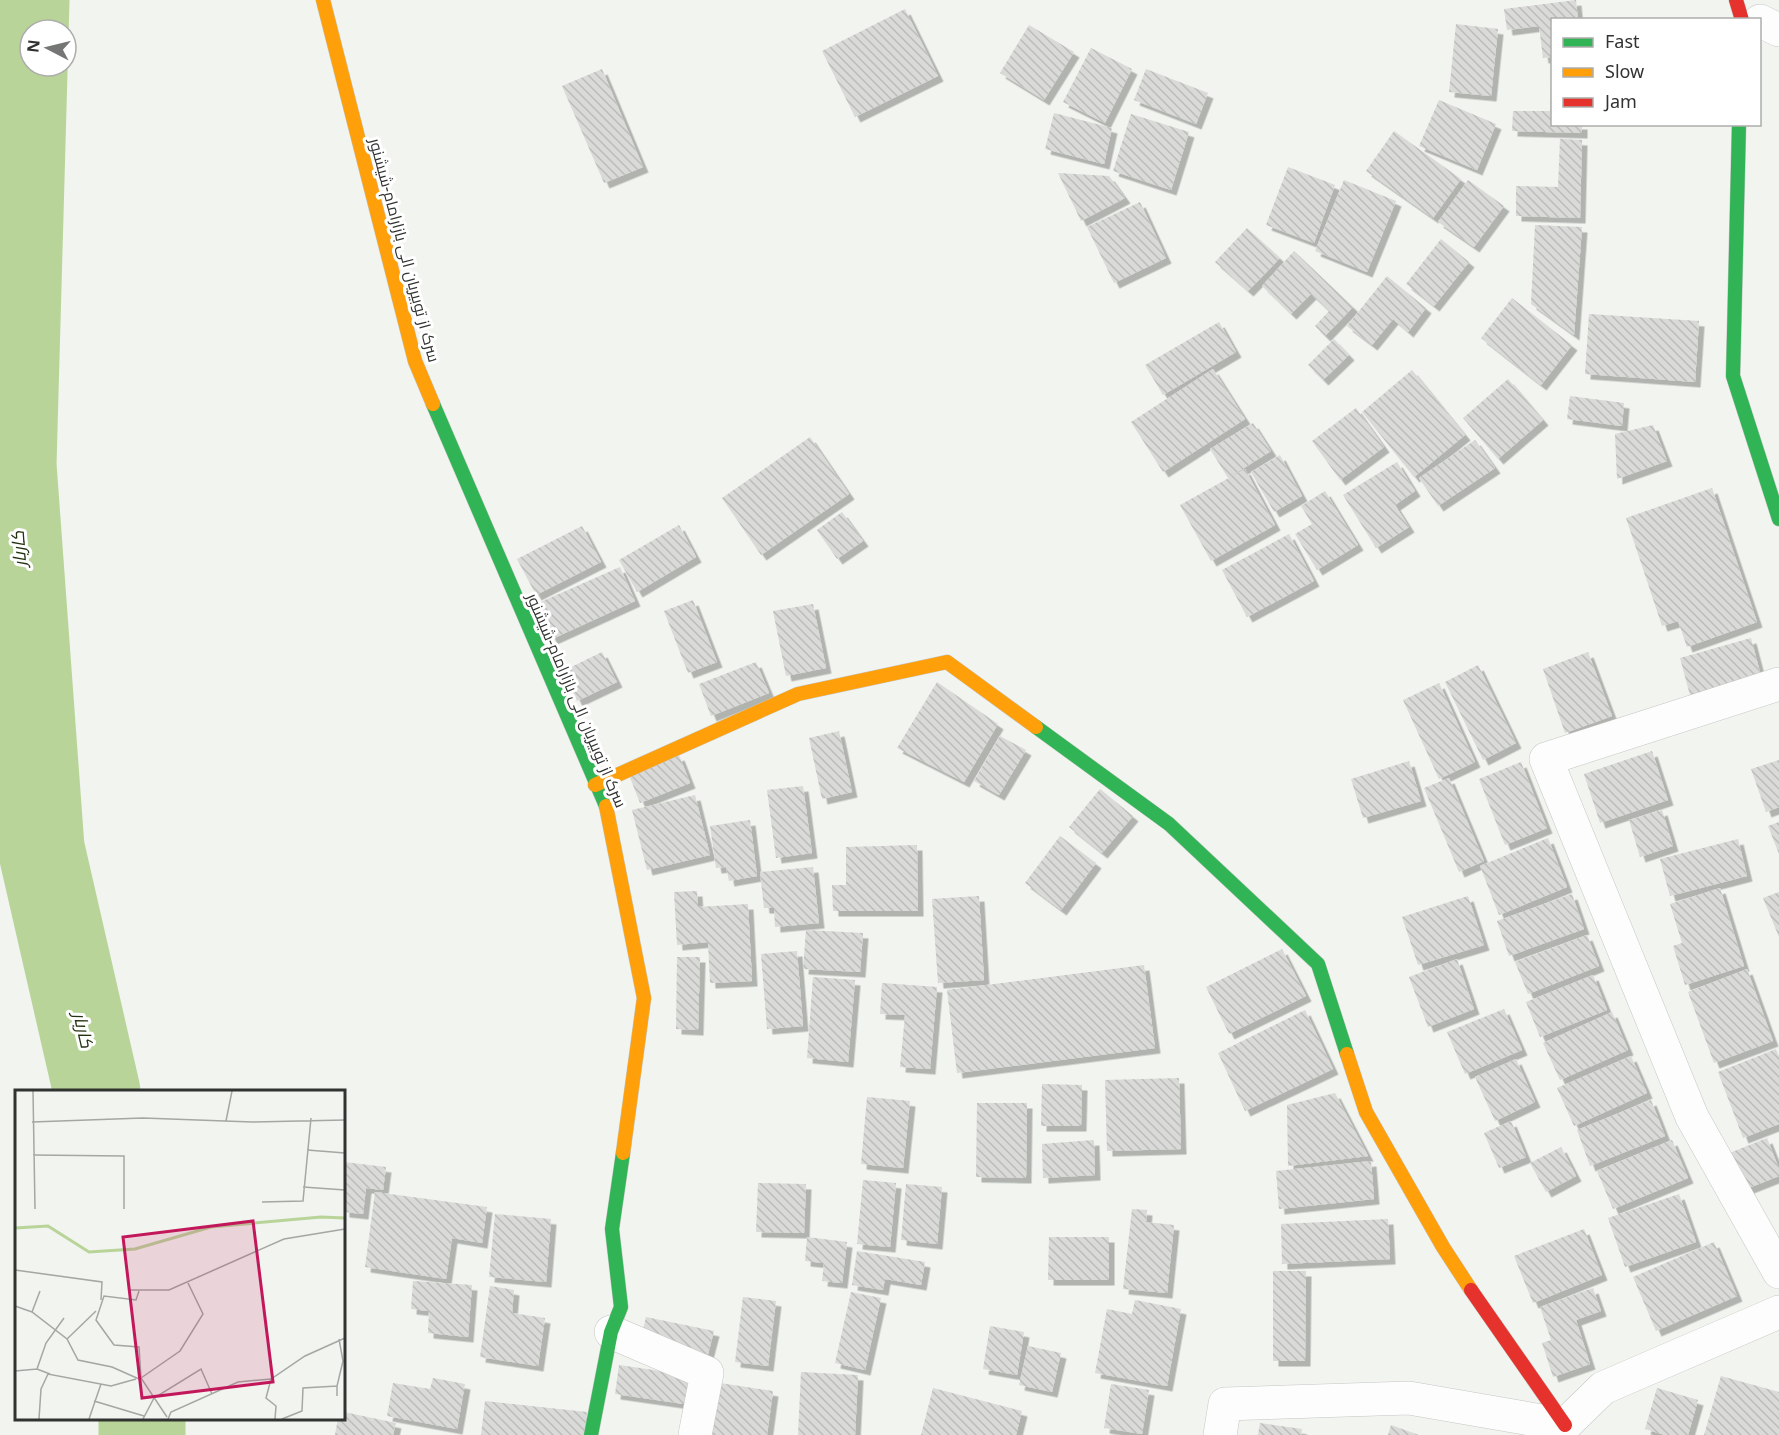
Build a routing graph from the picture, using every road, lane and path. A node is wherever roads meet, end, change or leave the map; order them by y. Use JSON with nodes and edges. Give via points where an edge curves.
{"nodes":[{"id":1,"x":323,"y":0,"type":"edge"},
{"id":2,"x":1761,"y":22,"type":"edge"},
{"id":3,"x":1779,"y":30,"type":"edge"},
{"id":4,"x":1739,"y":126,"type":"edge"},
{"id":5,"x":1779,"y":519,"type":"edge"},
{"id":6,"x":1779,"y":684,"type":"edge"},
{"id":7,"x":595,"y":785,"type":"junction"},
{"id":8,"x":1779,"y":1272,"type":"edge"},
{"id":9,"x":1779,"y":1312,"type":"edge"},
{"id":10,"x":611,"y":1332,"type":"junction"},
{"id":11,"x":1572,"y":1430,"type":"edge"},
{"id":12,"x":591,"y":1435,"type":"edge"},
{"id":13,"x":695,"y":1435,"type":"edge"},
{"id":14,"x":1220,"y":1435,"type":"edge"}],
"edges":[{"from":1,"to":7,"type":"street","name":"سرک از توبیریان الی بازارامام-شیشنور","via":[[415,361]]},
{"from":2,"to":3,"type":"street"},
{"from":4,"to":5,"type":"street","via":[[1733,376]]},
{"from":6,"to":8,"type":"street","via":[[1546,759],[1692,1117]]},
{"from":7,"to":10,"type":"street","name":"سرک از توبیریان الی بازارامام-شیشنور","via":[[609,813],[644,998],[612,1229],[621,1307]]},
{"from":7,"to":11,"type":"street","via":[[798,694],[947,662],[1169,824],[1318,964],[1366,1112],[1443,1247],[1519,1362]]},
{"from":9,"to":11,"type":"street","via":[[1603,1388]]},
{"from":10,"to":12,"type":"street","name":"سرک از توبیریان الی بازارامام-شیشنور"},
{"from":10,"to":13,"type":"street","via":[[707,1373]]},
{"from":11,"to":14,"type":"street","via":[[1409,1398],[1225,1404]]}]}
